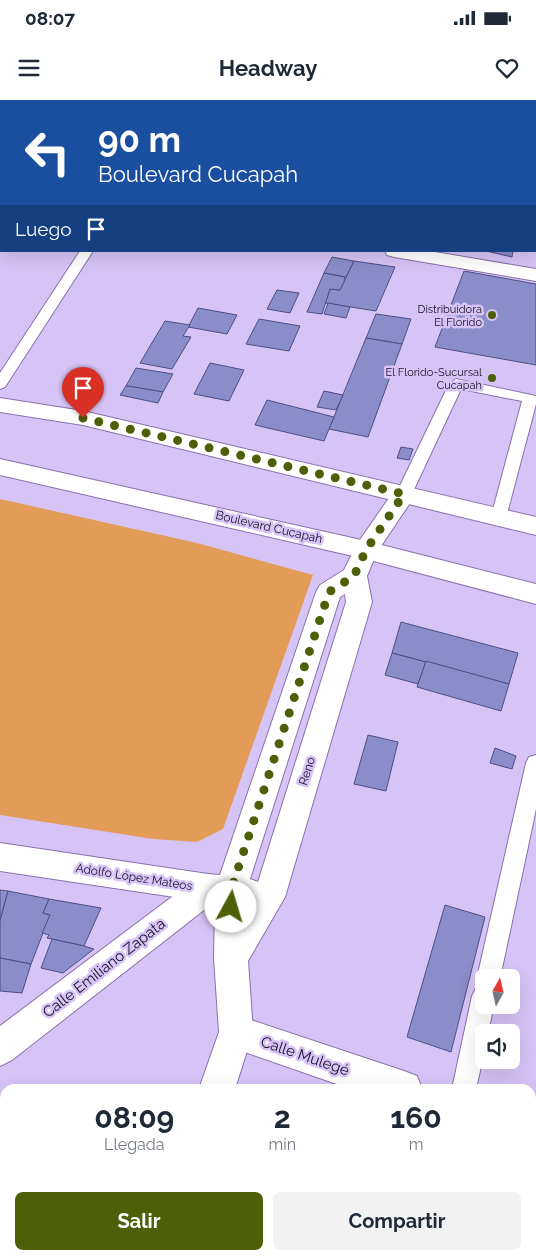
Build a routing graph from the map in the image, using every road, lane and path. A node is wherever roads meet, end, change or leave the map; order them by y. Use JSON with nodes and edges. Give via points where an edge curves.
{"nodes":[{"id":1,"x":86,"y":252,"type":"edge"},
{"id":2,"x":400,"y":252,"type":"edge"},
{"id":3,"x":536,"y":274,"type":"edge"},
{"id":4,"x":0,"y":384,"type":"edge"},
{"id":5,"x":0,"y":405,"type":"edge"},
{"id":6,"x":0,"y":467,"type":"edge"},
{"id":7,"x":404,"y":494,"type":"junction"},
{"id":8,"x":499,"y":517,"type":"junction"},
{"id":9,"x":536,"y":526,"type":"edge"},
{"id":10,"x":366,"y":550,"type":"junction"},
{"id":11,"x":354,"y":576,"type":"junction"},
{"id":12,"x":536,"y":594,"type":"edge"},
{"id":13,"x":536,"y":764,"type":"edge"},
{"id":14,"x":0,"y":856,"type":"edge"},
{"id":15,"x":220,"y":889,"type":"junction"},
{"id":16,"x":269,"y":896,"type":"junction"},
{"id":17,"x":231,"y":958,"type":"junction"},
{"id":18,"x":490,"y":969,"type":"edge"},
{"id":19,"x":480,"y":1014,"type":"edge"},
{"id":20,"x":236,"y":1032,"type":"junction"},
{"id":21,"x":0,"y":1048,"type":"edge"},
{"id":22,"x":219,"y":1084,"type":"edge"},
{"id":23,"x":389,"y":1084,"type":"edge"},
{"id":24,"x":465,"y":1084,"type":"edge"}],
"edges":[{"from":1,"to":4,"type":"lane"},
{"from":2,"to":3,"type":"street"},
{"from":5,"to":7,"type":"street","via":[[83,418]]},
{"from":6,"to":10,"type":"street","name":"Boulevard Cucapah"},
{"from":7,"to":8,"type":"street"},
{"from":7,"to":8,"type":"lane","via":[[456,384],[530,398]]},
{"from":7,"to":10,"type":"street"},
{"from":8,"to":9,"type":"street"},
{"from":10,"to":11,"type":"street"},
{"from":10,"to":12,"type":"street","name":"Boulevard Cucapah"},
{"from":11,"to":15,"type":"street","via":[[329,592]]},
{"from":11,"to":16,"type":"street","name":"Reno","via":[[360,602]]},
{"from":13,"to":18,"type":"lane"},
{"from":14,"to":15,"type":"street","name":"Adolfo López Mateos"},
{"from":15,"to":16,"type":"street","name":"Adolfo López Mateos"},
{"from":15,"to":17,"type":"street"},
{"from":15,"to":21,"type":"street","name":"Calle Emiliano Zapata"},
{"from":16,"to":17,"type":"street","name":"Reno"},
{"from":17,"to":20,"type":"street"},
{"from":19,"to":24,"type":"lane"},
{"from":20,"to":22,"type":"street"},
{"from":20,"to":23,"type":"street","name":"Calle Mulegé"}]}
